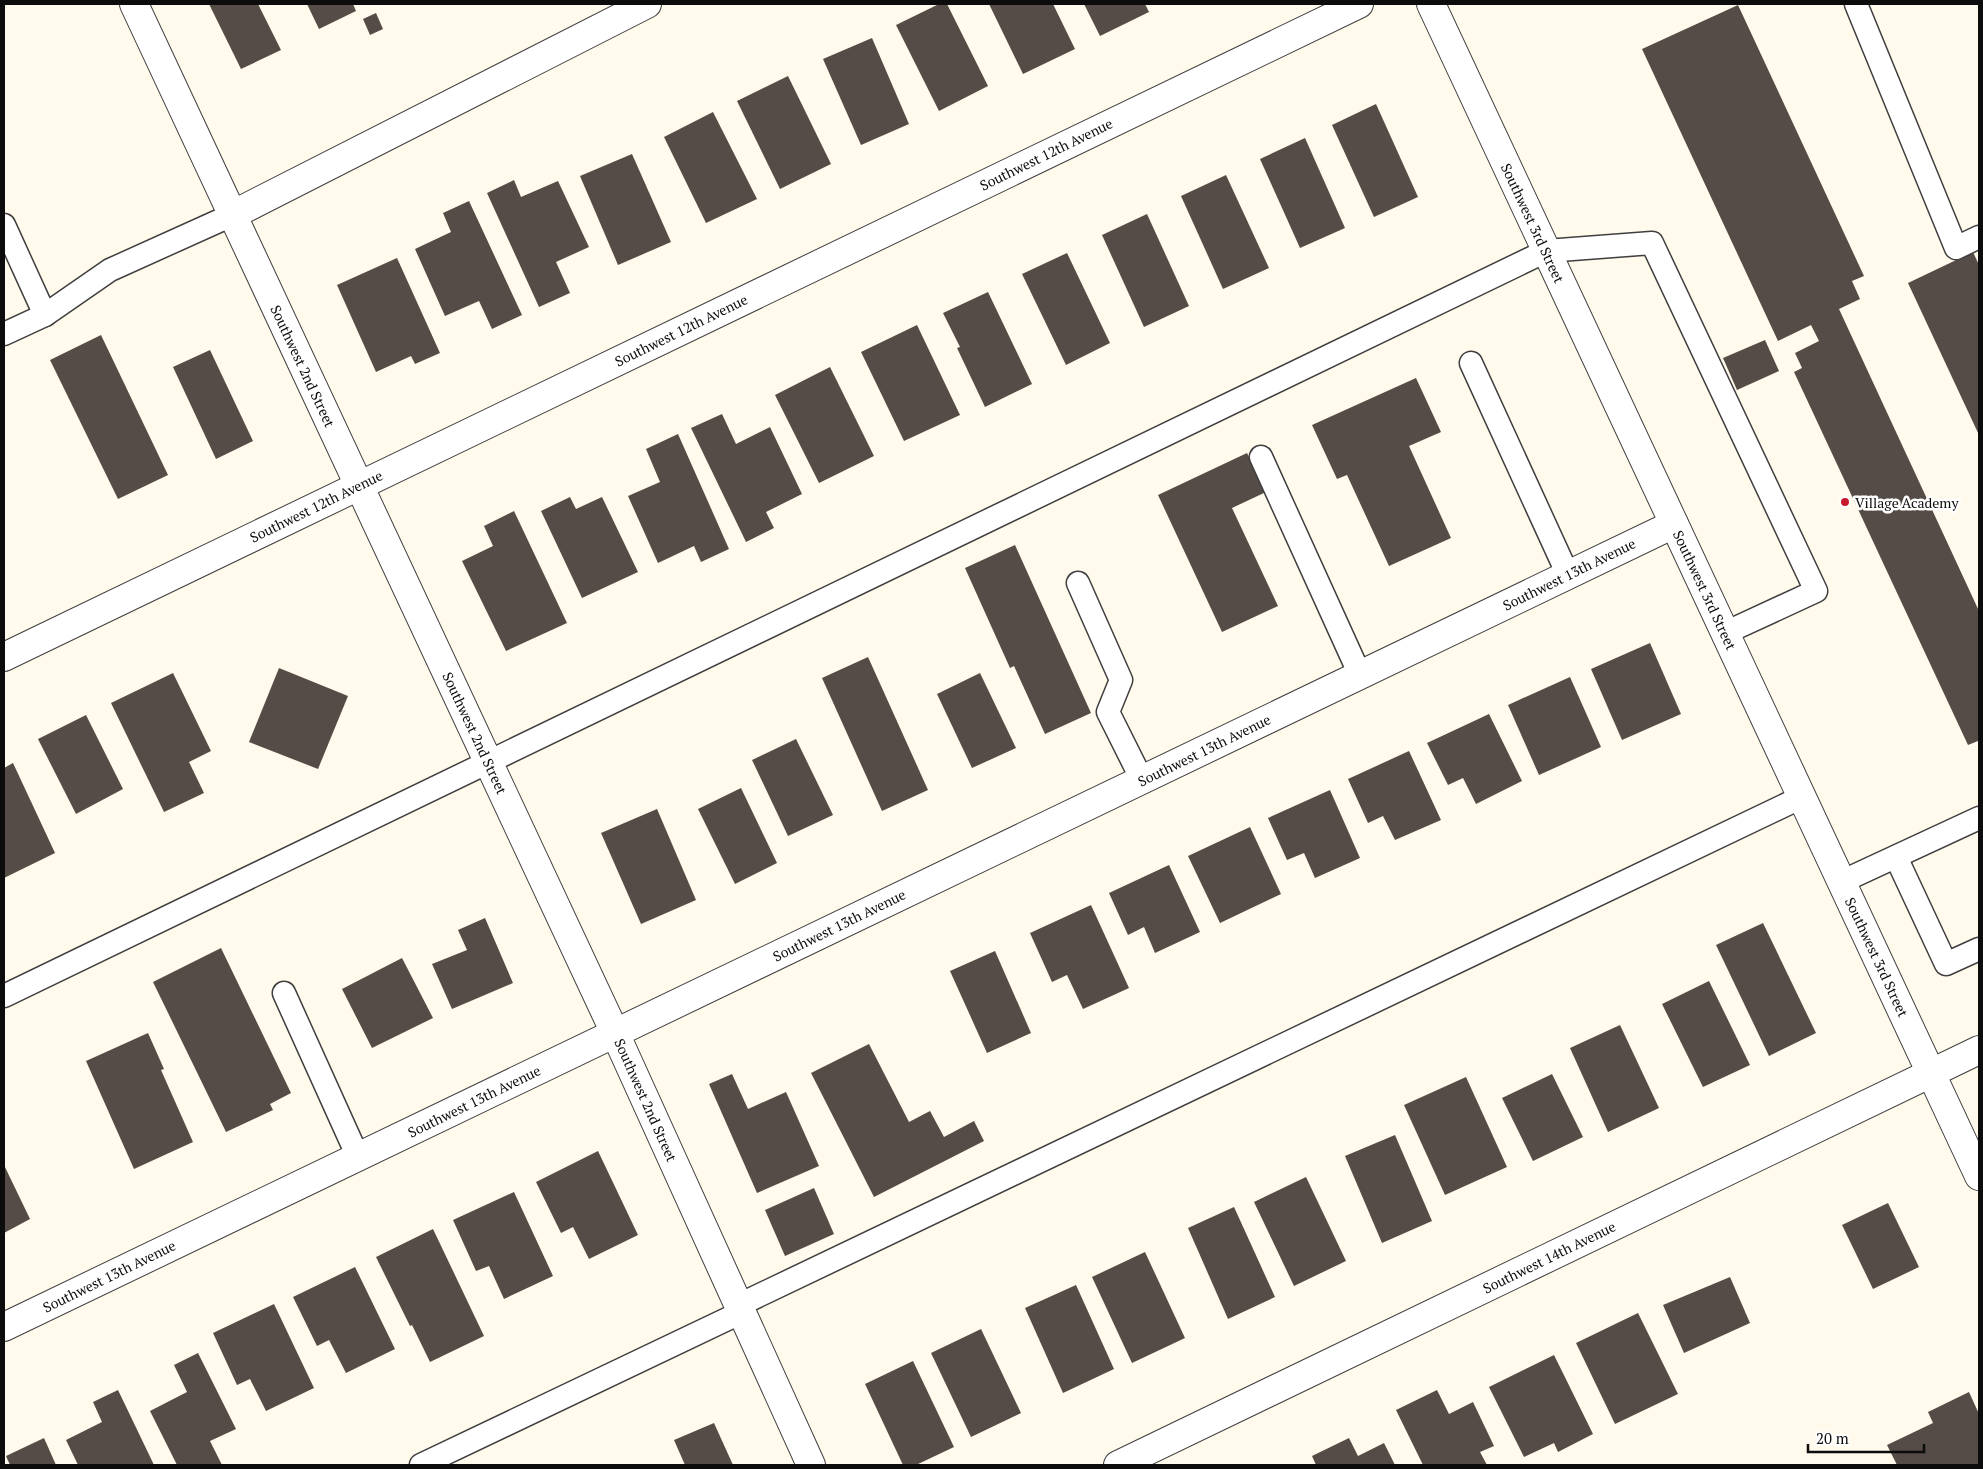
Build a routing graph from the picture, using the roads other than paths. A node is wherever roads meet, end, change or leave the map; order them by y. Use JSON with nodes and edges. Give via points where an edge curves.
{"nodes":[{"id":1,"x":134,"y":4,"type":"edge"},
{"id":2,"x":647,"y":4,"type":"edge"},
{"id":3,"x":1359,"y":4,"type":"edge"},
{"id":4,"x":1431,"y":4,"type":"edge"},
{"id":5,"x":1856,"y":4,"type":"edge"},
{"id":6,"x":232,"y":215,"type":"junction"},
{"id":7,"x":4,"y":225,"type":"edge"},
{"id":8,"x":1979,"y":237,"type":"edge"},
{"id":9,"x":1546,"y":251,"type":"junction"},
{"id":10,"x":45,"y":315,"type":"junction"},
{"id":11,"x":4,"y":334,"type":"edge"},
{"id":12,"x":1471,"y":363,"type":"dead end"},
{"id":13,"x":1261,"y":457,"type":"dead end"},
{"id":14,"x":359,"y":486,"type":"junction"},
{"id":15,"x":1674,"y":524,"type":"junction"},
{"id":16,"x":1568,"y":575,"type":"junction"},
{"id":17,"x":1078,"y":583,"type":"dead end"},
{"id":18,"x":1725,"y":634,"type":"junction"},
{"id":19,"x":4,"y":657,"type":"edge"},
{"id":20,"x":1360,"y":675,"type":"junction"},
{"id":21,"x":488,"y":762,"type":"junction"},
{"id":22,"x":1142,"y":780,"type":"junction"},
{"id":23,"x":1802,"y":797,"type":"junction"},
{"id":24,"x":1979,"y":818,"type":"edge"},
{"id":25,"x":1896,"y":857,"type":"junction"},
{"id":26,"x":1841,"y":882,"type":"junction"},
{"id":27,"x":1979,"y":949,"type":"edge"},
{"id":28,"x":284,"y":993,"type":"dead end"},
{"id":29,"x":4,"y":996,"type":"edge"},
{"id":30,"x":615,"y":1033,"type":"junction"},
{"id":31,"x":1979,"y":1050,"type":"edge"},
{"id":32,"x":1931,"y":1073,"type":"junction"},
{"id":33,"x":358,"y":1156,"type":"junction"},
{"id":34,"x":1979,"y":1176,"type":"edge"},
{"id":35,"x":740,"y":1309,"type":"junction"},
{"id":36,"x":4,"y":1327,"type":"edge"},
{"id":37,"x":421,"y":1465,"type":"edge"},
{"id":38,"x":811,"y":1465,"type":"edge"},
{"id":39,"x":1118,"y":1465,"type":"edge"}],
"edges":[{"from":1,"to":6,"type":"street","name":"Southwest 2nd Street"},
{"from":2,"to":6,"type":"street"},
{"from":3,"to":14,"type":"street","name":"Southwest 12th Avenue"},
{"from":4,"to":9,"type":"street","name":"Southwest 3rd Street"},
{"from":5,"to":8,"type":"lane","via":[[1956,248]]},
{"from":6,"to":10,"type":"lane","via":[[110,270]]},
{"from":6,"to":14,"type":"street","name":"Southwest 2nd Street"},
{"from":7,"to":10,"type":"lane"},
{"from":9,"to":15,"type":"street","name":"Southwest 3rd Street"},
{"from":9,"to":18,"type":"lane","via":[[1652,243],[1816,591]]},
{"from":9,"to":21,"type":"lane"},
{"from":10,"to":11,"type":"lane"},
{"from":12,"to":16,"type":"lane"},
{"from":13,"to":20,"type":"lane"},
{"from":14,"to":19,"type":"street","name":"Southwest 12th Avenue"},
{"from":14,"to":21,"type":"street","name":"Southwest 2nd Street"},
{"from":15,"to":16,"type":"street","name":"Southwest 13th Avenue"},
{"from":15,"to":18,"type":"street","name":"Southwest 3rd Street"},
{"from":16,"to":20,"type":"street","name":"Southwest 13th Avenue"},
{"from":17,"to":22,"type":"lane","via":[[1121,680],[1108,712]]},
{"from":18,"to":23,"type":"street","name":"Southwest 3rd Street"},
{"from":20,"to":22,"type":"street","name":"Southwest 13th Avenue"},
{"from":21,"to":29,"type":"lane"},
{"from":21,"to":30,"type":"street","name":"Southwest 2nd Street"},
{"from":22,"to":30,"type":"street","name":"Southwest 13th Avenue"},
{"from":23,"to":26,"type":"street","name":"Southwest 3rd Street"},
{"from":23,"to":35,"type":"lane"},
{"from":24,"to":25,"type":"lane"},
{"from":25,"to":26,"type":"lane"},
{"from":25,"to":27,"type":"lane","via":[[1946,964]]},
{"from":26,"to":32,"type":"street","name":"Southwest 3rd Street"},
{"from":28,"to":33,"type":"lane"},
{"from":30,"to":33,"type":"street","name":"Southwest 13th Avenue"},
{"from":30,"to":35,"type":"street","name":"Southwest 2nd Street"},
{"from":31,"to":32,"type":"street","name":"Southwest 14th Avenue"},
{"from":32,"to":34,"type":"street","name":"Southwest 3rd Street"},
{"from":32,"to":39,"type":"street","name":"Southwest 14th Avenue"},
{"from":33,"to":36,"type":"street","name":"Southwest 13th Avenue"},
{"from":35,"to":37,"type":"lane"},
{"from":35,"to":38,"type":"street","name":"Southwest 2nd Street"}]}
